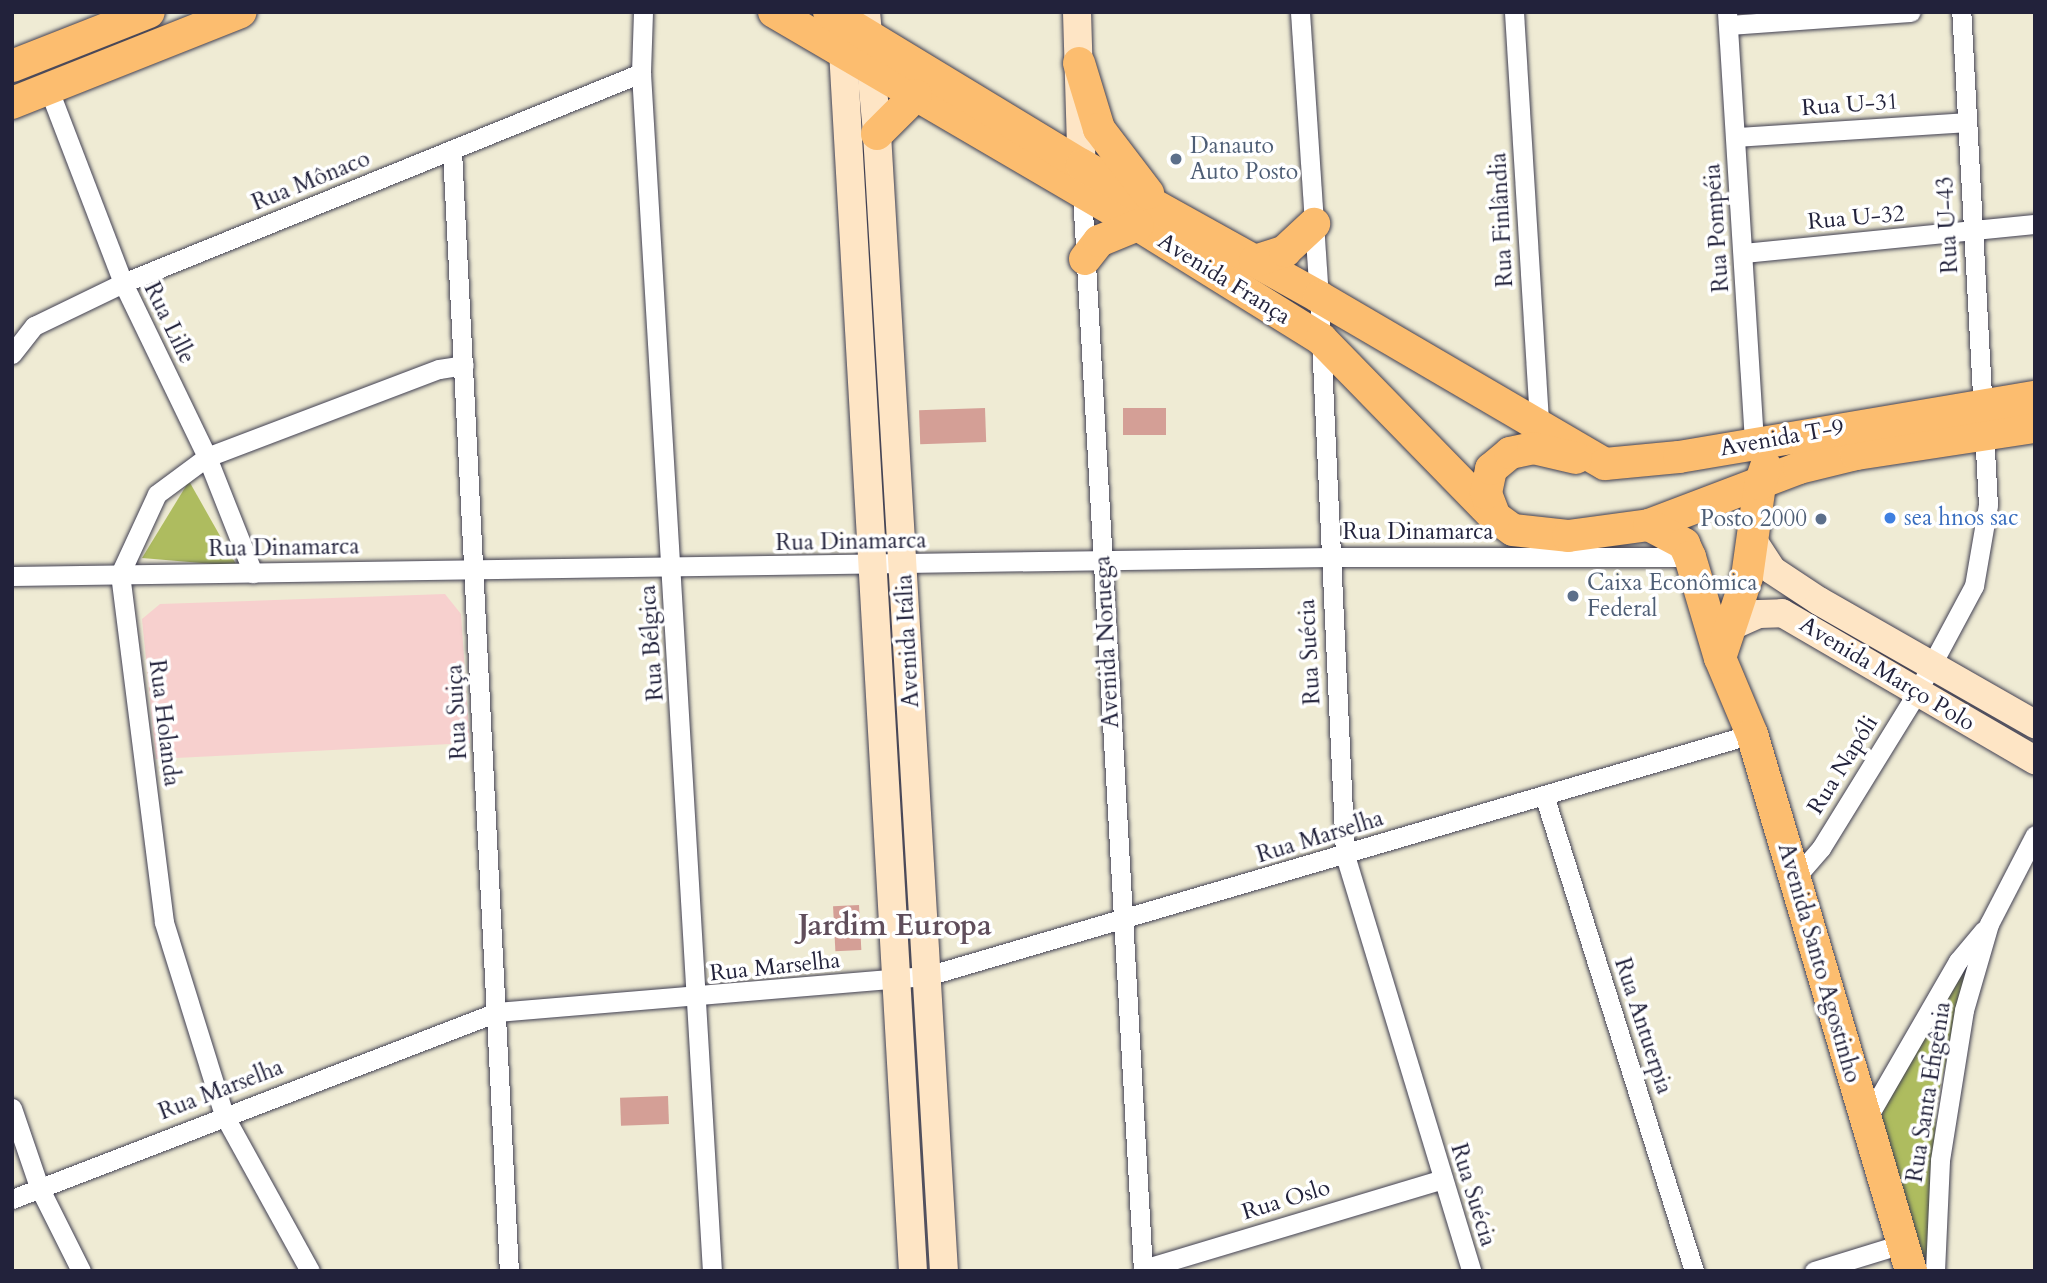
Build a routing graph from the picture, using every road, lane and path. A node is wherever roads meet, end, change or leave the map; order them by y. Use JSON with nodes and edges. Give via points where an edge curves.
{"nodes":[{"id":1,"x":149,"y":12,"type":"edge"},
{"id":2,"x":241,"y":12,"type":"edge"},
{"id":3,"x":643,"y":12,"type":"edge"},
{"id":4,"x":774,"y":12,"type":"edge"},
{"id":5,"x":1077,"y":12,"type":"edge"},
{"id":6,"x":1300,"y":12,"type":"edge"},
{"id":7,"x":1514,"y":12,"type":"edge"},
{"id":8,"x":1910,"y":12,"type":"edge"},
{"id":9,"x":1961,"y":12,"type":"edge"},
{"id":10,"x":1728,"y":19,"type":"edge"},
{"id":11,"x":851,"y":30,"type":"edge"},
{"id":12,"x":1079,"y":63,"type":"junction"},
{"id":13,"x":12,"y":66,"type":"edge"},
{"id":14,"x":641,"y":73,"type":"junction"},
{"id":15,"x":49,"y":90,"type":"junction"},
{"id":16,"x":916,"y":94,"type":"junction"},
{"id":17,"x":12,"y":103,"type":"edge"},
{"id":18,"x":1967,"y":122,"type":"junction"},
{"id":19,"x":877,"y":134,"type":"junction"},
{"id":20,"x":1736,"y":137,"type":"junction"},
{"id":21,"x":452,"y":151,"type":"junction"},
{"id":22,"x":1082,"y":179,"type":"junction"},
{"id":23,"x":1152,"y":218,"type":"junction"},
{"id":24,"x":1314,"y":224,"type":"junction"},
{"id":25,"x":2035,"y":224,"type":"edge"},
{"id":26,"x":1973,"y":231,"type":"junction"},
{"id":27,"x":1743,"y":253,"type":"junction"},
{"id":28,"x":1085,"y":259,"type":"junction"},
{"id":29,"x":1255,"y":261,"type":"junction"},
{"id":30,"x":123,"y":283,"type":"junction"},
{"id":31,"x":1319,"y":297,"type":"junction"},
{"id":32,"x":1321,"y":339,"type":"junction"},
{"id":33,"x":12,"y":354,"type":"edge"},
{"id":34,"x":464,"y":365,"type":"junction"},
{"id":35,"x":2035,"y":397,"type":"edge"},
{"id":36,"x":1983,"y":419,"type":"junction"},
{"id":37,"x":1539,"y":425,"type":"junction"},
{"id":38,"x":2035,"y":427,"type":"edge"},
{"id":39,"x":1754,"y":441,"type":"junction"},
{"id":40,"x":207,"y":457,"type":"junction"},
{"id":41,"x":1605,"y":464,"type":"junction"},
{"id":42,"x":1760,"y":484,"type":"junction"},
{"id":43,"x":1494,"y":517,"type":"junction"},
{"id":44,"x":1649,"y":525,"type":"junction"},
{"id":45,"x":1754,"y":542,"type":"junction"},
{"id":46,"x":1330,"y":557,"type":"junction"},
{"id":47,"x":1690,"y":557,"type":"junction"},
{"id":48,"x":1102,"y":561,"type":"junction"},
{"id":49,"x":904,"y":565,"type":"junction"},
{"id":50,"x":876,"y":566,"type":"junction"},
{"id":51,"x":671,"y":569,"type":"junction"},
{"id":52,"x":474,"y":571,"type":"junction"},
{"id":53,"x":253,"y":573,"type":"junction"},
{"id":54,"x":120,"y":574,"type":"junction"},
{"id":55,"x":12,"y":576,"type":"edge"},
{"id":56,"x":1734,"y":625,"type":"junction"},
{"id":57,"x":1720,"y":658,"type":"junction"},
{"id":58,"x":1931,"y":665,"type":"junction"},
{"id":59,"x":1916,"y":694,"type":"junction"},
{"id":60,"x":2035,"y":724,"type":"edge"},
{"id":61,"x":1752,"y":734,"type":"junction"},
{"id":62,"x":2035,"y":760,"type":"edge"},
{"id":63,"x":1544,"y":795,"type":"junction"},
{"id":64,"x":2035,"y":835,"type":"edge"},
{"id":65,"x":1345,"y":855,"type":"junction"},
{"id":66,"x":1795,"y":878,"type":"junction"},
{"id":67,"x":1123,"y":921,"type":"junction"},
{"id":68,"x":1989,"y":923,"type":"junction"},
{"id":69,"x":927,"y":976,"type":"junction"},
{"id":70,"x":898,"y":979,"type":"junction"},
{"id":71,"x":699,"y":999,"type":"junction"},
{"id":72,"x":497,"y":1012,"type":"junction"},
{"id":73,"x":12,"y":1108,"type":"edge"},
{"id":74,"x":224,"y":1115,"type":"junction"},
{"id":75,"x":1866,"y":1122,"type":"junction"},
{"id":76,"x":1443,"y":1179,"type":"junction"},
{"id":77,"x":39,"y":1187,"type":"junction"},
{"id":78,"x":12,"y":1199,"type":"edge"},
{"id":79,"x":1907,"y":1258,"type":"edge"},
{"id":80,"x":1143,"y":1270,"type":"edge"},
{"id":81,"x":81,"y":1271,"type":"edge"},
{"id":82,"x":310,"y":1271,"type":"edge"},
{"id":83,"x":509,"y":1271,"type":"edge"},
{"id":84,"x":712,"y":1271,"type":"edge"},
{"id":85,"x":913,"y":1271,"type":"edge"},
{"id":86,"x":944,"y":1271,"type":"edge"},
{"id":87,"x":1471,"y":1271,"type":"edge"},
{"id":88,"x":1694,"y":1271,"type":"edge"},
{"id":89,"x":1814,"y":1271,"type":"edge"},
{"id":90,"x":1935,"y":1271,"type":"edge"}],
"edges":[{"from":1,"to":13,"type":"main road"},
{"from":2,"to":15,"type":"main road"},
{"from":3,"to":14,"type":"street","name":"Rua Bélgica"},
{"from":4,"to":11,"type":"main road","name":"Avenida França"},
{"from":5,"to":12,"type":"main road","name":"Avenida Noruega"},
{"from":6,"to":24,"type":"street","name":"Rua Suécia"},
{"from":7,"to":37,"type":"street","name":"Rua Finlândia"},
{"from":8,"to":10,"type":"street"},
{"from":9,"to":18,"type":"street","name":"Rua U-43"},
{"from":10,"to":20,"type":"street","name":"Rua Pompéia"},
{"from":11,"to":16,"type":"main road","name":"Avenida França"},
{"from":11,"to":19,"type":"main road","name":"Avenida Itália"},
{"from":11,"to":22,"type":"main road","name":"Avenida França"},
{"from":11,"to":50,"type":"main road","name":"Avenida Itália"},
{"from":12,"to":22,"type":"main road","name":"Avenida Noruega"},
{"from":12,"to":23,"type":"main road","via":[[1099,129]]},
{"from":14,"to":21,"type":"street","name":"Rua Mônaco"},
{"from":14,"to":51,"type":"street","name":"Rua Bélgica"},
{"from":15,"to":17,"type":"main road"},
{"from":15,"to":30,"type":"street","name":"Rua Lille"},
{"from":16,"to":19,"type":"main road"},
{"from":16,"to":22,"type":"main road","name":"Avenida França"},
{"from":18,"to":20,"type":"street","name":"Rua U-31"},
{"from":18,"to":26,"type":"street","name":"Rua U-43"},
{"from":19,"to":49,"type":"main road","name":"Avenida Itália"},
{"from":20,"to":27,"type":"street","name":"Rua Pompéia"},
{"from":21,"to":30,"type":"street","name":"Rua Mônaco"},
{"from":21,"to":34,"type":"street","name":"Rua Suiça"},
{"from":22,"to":23,"type":"main road","name":"Avenida França"},
{"from":22,"to":28,"type":"street","name":"Avenida Noruega"},
{"from":23,"to":28,"type":"main road","via":[[1110,233]]},
{"from":23,"to":29,"type":"main road","name":"Avenida França"},
{"from":23,"to":32,"type":"main road","name":"Avenida França"},
{"from":24,"to":29,"type":"main road","via":[[1285,251]]},
{"from":24,"to":31,"type":"street","name":"Rua Suécia"},
{"from":25,"to":26,"type":"street","name":"Rua U-32"},
{"from":26,"to":27,"type":"street","name":"Rua U-32"},
{"from":26,"to":36,"type":"street","name":"Rua U-43"},
{"from":27,"to":39,"type":"street","name":"Rua Pompéia"},
{"from":28,"to":48,"type":"street","name":"Avenida Noruega"},
{"from":29,"to":31,"type":"main road","name":"Avenida França"},
{"from":30,"to":33,"type":"street","name":"Rua Mônaco","via":[[34,326]]},
{"from":30,"to":40,"type":"street","name":"Rua Lille"},
{"from":31,"to":32,"type":"street","name":"Rua Suécia"},
{"from":31,"to":37,"type":"main road","name":"Avenida França"},
{"from":32,"to":43,"type":"main road","name":"Avenida França"},
{"from":32,"to":46,"type":"street","name":"Rua Suécia"},
{"from":34,"to":40,"type":"street","via":[[439,369]]},
{"from":34,"to":52,"type":"street","name":"Rua Suiça"},
{"from":35,"to":36,"type":"main road","name":"Avenida T-9"},
{"from":36,"to":38,"type":"main road","name":"Avenida T-9"},
{"from":36,"to":39,"type":"main road","name":"Avenida T-9"},
{"from":36,"to":42,"type":"main road","name":"Avenida T-9"},
{"from":36,"to":58,"type":"street","name":"Rua Napóli","via":[[1988,505],[1974,586]]},
{"from":37,"to":41,"type":"main road"},
{"from":39,"to":41,"type":"main road","name":"Avenida T-9","via":[[1679,457]]},
{"from":39,"to":42,"type":"main road","via":[[1766,462]]},
{"from":40,"to":53,"type":"street","name":"Rua Lille"},
{"from":40,"to":54,"type":"street","via":[[157,494]]},
{"from":41,"to":43,"type":"main road","name":"Avenida T-9","via":[[1533,448],[1510,453],[1491,469],[1486,493]]},
{"from":42,"to":44,"type":"main road","name":"Avenida T-9"},
{"from":42,"to":45,"type":"main road"},
{"from":43,"to":44,"type":"main road","name":"Avenida França","via":[[1513,530],[1557,535]]},
{"from":44,"to":47,"type":"main road","via":[[1684,544]]},
{"from":45,"to":56,"type":"main road"},
{"from":45,"to":58,"type":"main road","name":"Avenida Março Polo","via":[[1772,570]]},
{"from":46,"to":47,"type":"street","name":"Rua Dinamarca"},
{"from":46,"to":48,"type":"street","name":"Rua Dinamarca"},
{"from":46,"to":65,"type":"street","name":"Rua Suécia"},
{"from":47,"to":57,"type":"main road","name":"Avenida Santo Agostinho"},
{"from":48,"to":49,"type":"street","name":"Rua Dinamarca"},
{"from":48,"to":67,"type":"street","name":"Avenida Noruega"},
{"from":49,"to":50,"type":"street","name":"Rua Dinamarca"},
{"from":49,"to":69,"type":"main road","name":"Avenida Itália"},
{"from":50,"to":51,"type":"street","name":"Rua Dinamarca"},
{"from":50,"to":70,"type":"main road","name":"Avenida Itália"},
{"from":51,"to":52,"type":"street","name":"Rua Dinamarca"},
{"from":51,"to":71,"type":"street","name":"Rua Bélgica"},
{"from":52,"to":53,"type":"street","name":"Rua Dinamarca"},
{"from":52,"to":72,"type":"street","name":"Rua Suiça"},
{"from":53,"to":54,"type":"street","name":"Rua Dinamarca"},
{"from":54,"to":55,"type":"street","name":"Rua Dinamarca"},
{"from":54,"to":74,"type":"street","name":"Rua Holanda","via":[[164,922]]},
{"from":56,"to":57,"type":"main road"},
{"from":56,"to":59,"type":"main road","name":"Avenida Março Polo","via":[[1759,614],[1782,612]]},
{"from":57,"to":61,"type":"main road","name":"Avenida Santo Agostinho"},
{"from":58,"to":59,"type":"street","name":"Rua Napóli"},
{"from":58,"to":60,"type":"main road","name":"Avenida Março Polo"},
{"from":59,"to":62,"type":"main road","name":"Avenida Março Polo"},
{"from":59,"to":66,"type":"street","name":"Rua Napóli","via":[[1821,848]]},
{"from":61,"to":63,"type":"street","name":"Rua Marselha"},
{"from":61,"to":66,"type":"main road","name":"Avenida Santo Agostinho"},
{"from":63,"to":65,"type":"street","name":"Rua Marselha"},
{"from":63,"to":88,"type":"street","name":"Rua Antuerpia"},
{"from":64,"to":68,"type":"street","name":"Rua Santa Efigênia"},
{"from":65,"to":67,"type":"street","name":"Rua Marselha"},
{"from":65,"to":76,"type":"street","name":"Rua Suécia"},
{"from":66,"to":75,"type":"main road","name":"Avenida Santo Agostinho"},
{"from":67,"to":69,"type":"street","name":"Rua Marselha"},
{"from":67,"to":80,"type":"street","name":"Avenida Noruega"},
{"from":68,"to":75,"type":"street","name":"Rua Santa Efigênia","via":[[1958,961]]},
{"from":68,"to":90,"type":"street","name":"Rua Santa Efigênia","via":[[1964,1010],[1948,1091]]},
{"from":69,"to":70,"type":"street","name":"Rua Marselha"},
{"from":69,"to":86,"type":"main road","name":"Avenida Itália"},
{"from":70,"to":71,"type":"street","name":"Rua Marselha"},
{"from":70,"to":85,"type":"main road","name":"Avenida Itália"},
{"from":71,"to":72,"type":"street","name":"Rua Marselha"},
{"from":71,"to":84,"type":"street","name":"Rua Bélgica"},
{"from":72,"to":74,"type":"street","name":"Rua Marselha"},
{"from":72,"to":83,"type":"street","name":"Rua Suiça"},
{"from":73,"to":77,"type":"street"},
{"from":74,"to":77,"type":"street","name":"Rua Marselha"},
{"from":74,"to":82,"type":"street","name":"Rua Holanda"},
{"from":75,"to":79,"type":"main road","name":"Avenida Santo Agostinho"},
{"from":76,"to":80,"type":"street","name":"Rua Oslo"},
{"from":76,"to":87,"type":"street","name":"Rua Suécia"},
{"from":77,"to":78,"type":"street","name":"Rua Marselha"},
{"from":77,"to":81,"type":"street"},
{"from":79,"to":89,"type":"street"}]}
